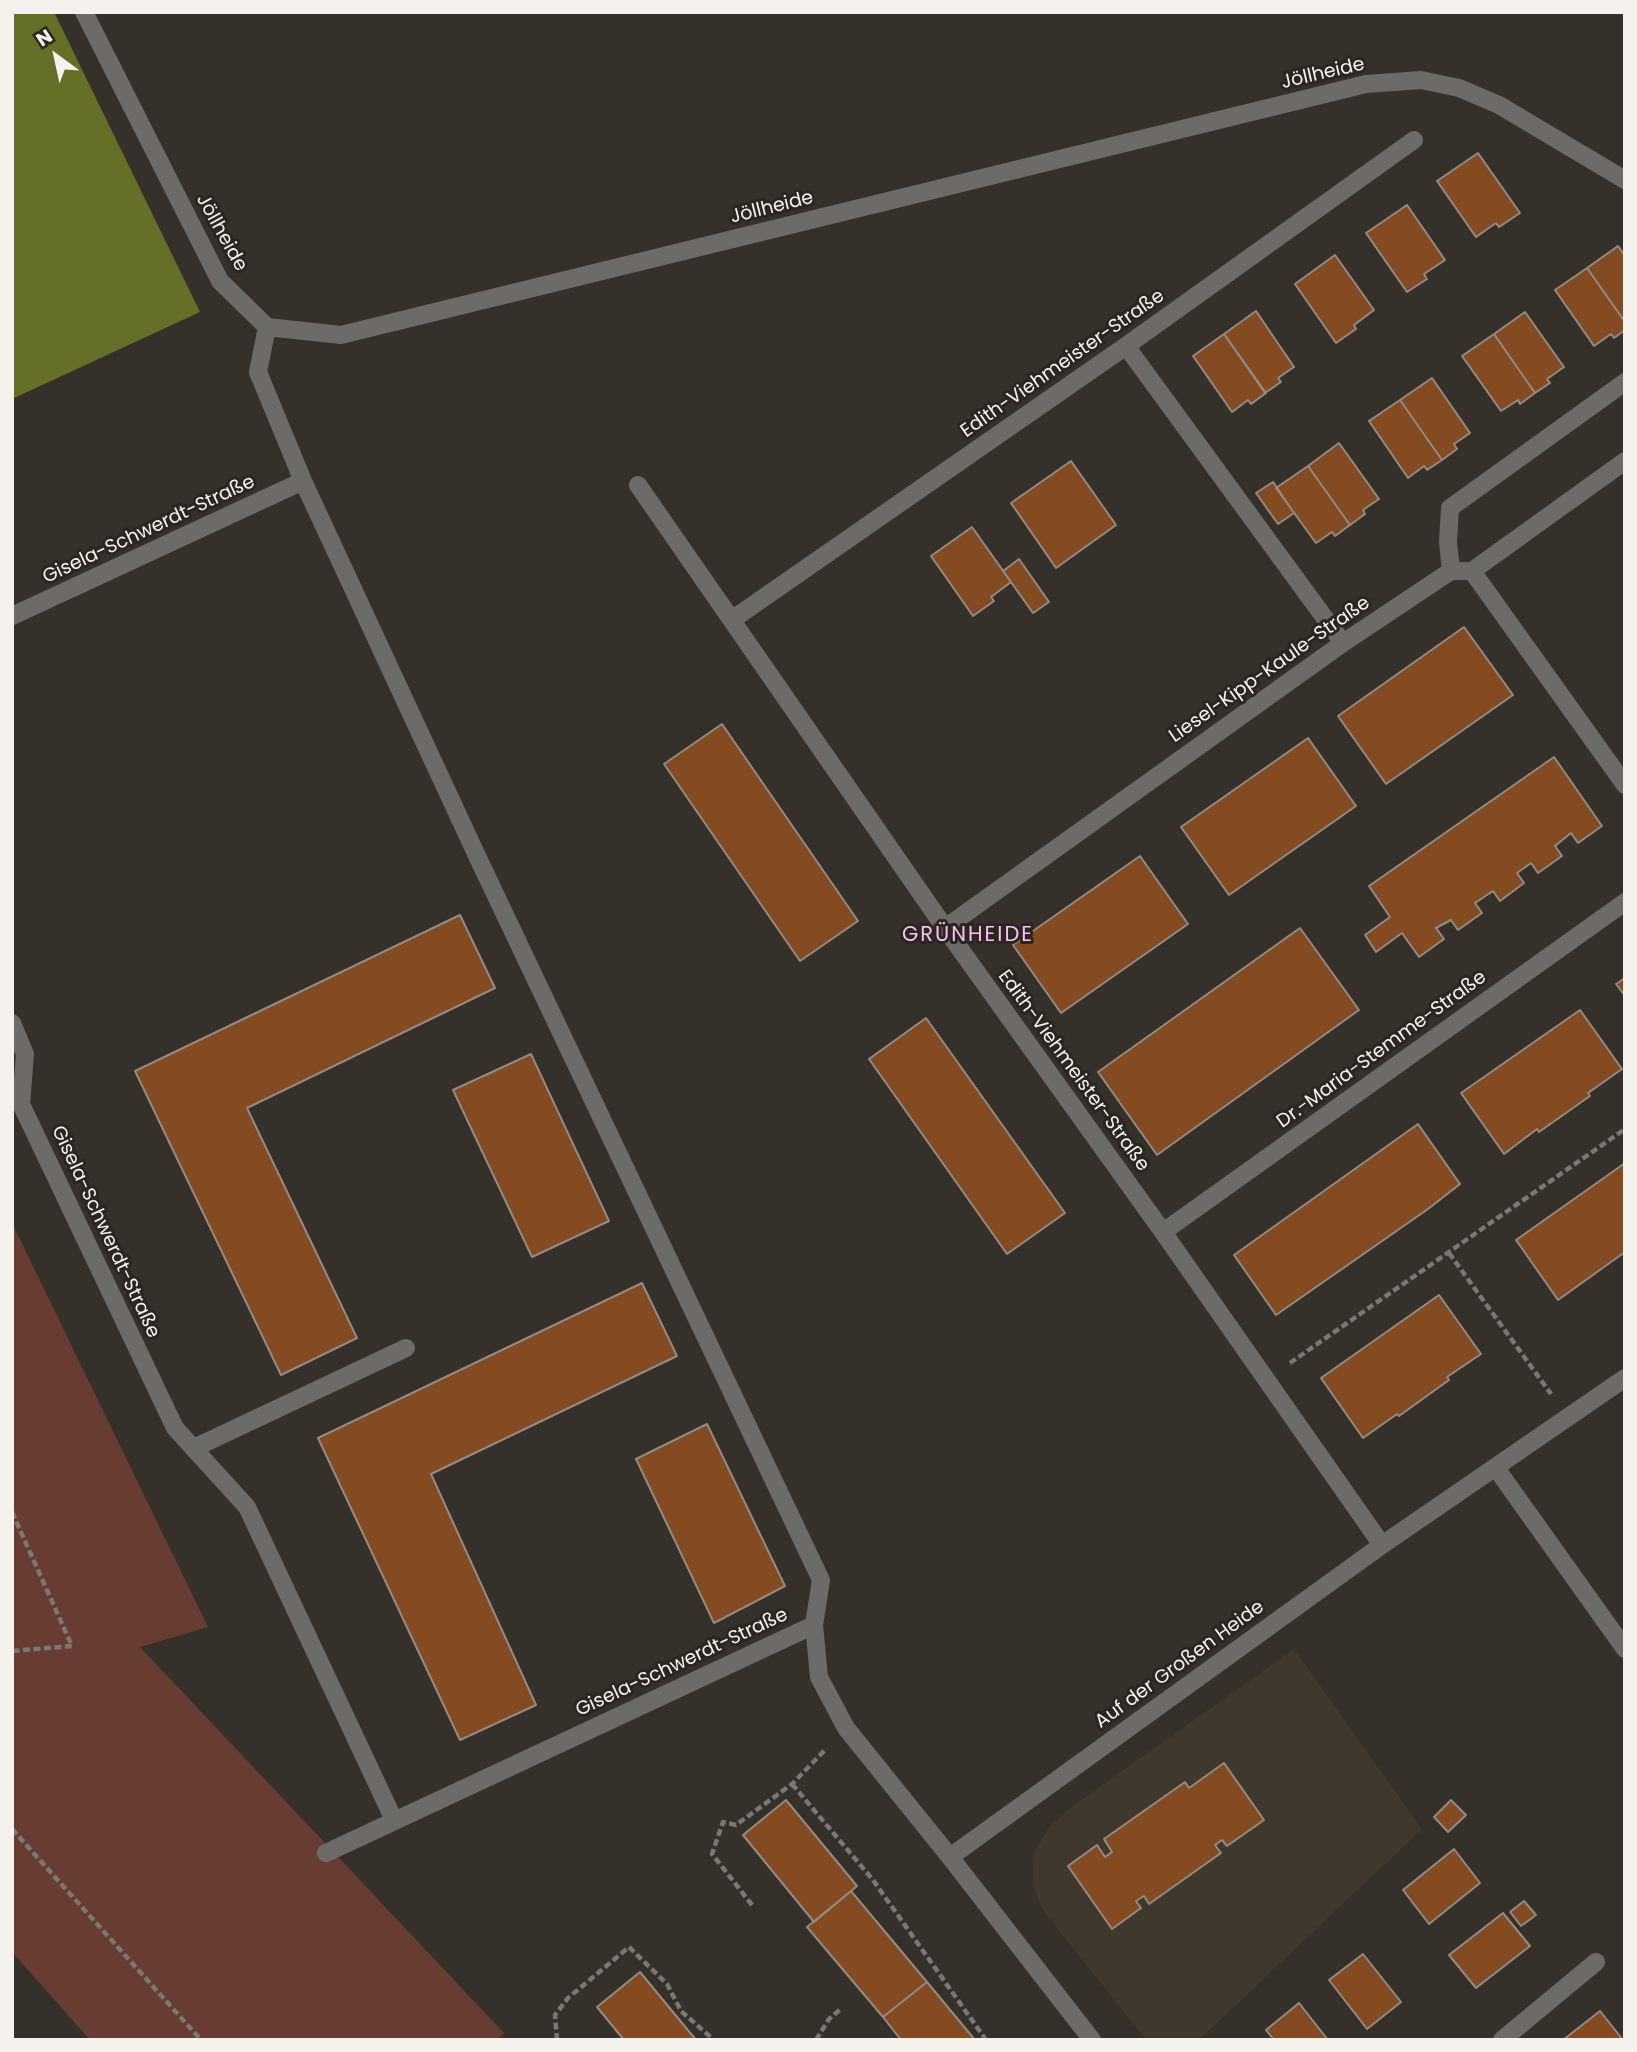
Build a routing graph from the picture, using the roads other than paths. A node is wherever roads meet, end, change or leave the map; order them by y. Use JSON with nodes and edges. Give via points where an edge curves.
{"nodes":[{"id":1,"x":84,"y":12,"type":"edge"},
{"id":2,"x":1414,"y":140,"type":"dead end"},
{"id":3,"x":1625,"y":180,"type":"edge"},
{"id":4,"x":267,"y":327,"type":"junction"},
{"id":5,"x":1126,"y":346,"type":"junction"},
{"id":6,"x":1625,"y":382,"type":"edge"},
{"id":7,"x":1625,"y":461,"type":"edge"},
{"id":8,"x":303,"y":481,"type":"junction"},
{"id":9,"x":638,"y":485,"type":"dead end"},
{"id":10,"x":1451,"y":570,"type":"junction"},
{"id":11,"x":1472,"y":571,"type":"junction"},
{"id":12,"x":12,"y":616,"type":"edge"},
{"id":13,"x":733,"y":620,"type":"junction"},
{"id":14,"x":1342,"y":643,"type":"junction"},
{"id":15,"x":1625,"y":785,"type":"edge"},
{"id":16,"x":1625,"y":902,"type":"edge"},
{"id":17,"x":945,"y":928,"type":"junction"},
{"id":18,"x":12,"y":1023,"type":"edge"},
{"id":19,"x":1163,"y":1232,"type":"junction"},
{"id":20,"x":406,"y":1348,"type":"dead end"},
{"id":21,"x":1625,"y":1378,"type":"edge"},
{"id":22,"x":194,"y":1448,"type":"junction"},
{"id":23,"x":1496,"y":1468,"type":"junction"},
{"id":24,"x":1382,"y":1545,"type":"junction"},
{"id":25,"x":814,"y":1625,"type":"junction"},
{"id":26,"x":1625,"y":1649,"type":"edge"},
{"id":27,"x":394,"y":1820,"type":"junction"},
{"id":28,"x":326,"y":1853,"type":"dead end"},
{"id":29,"x":950,"y":1857,"type":"junction"},
{"id":30,"x":1596,"y":1962,"type":"dead end"},
{"id":31,"x":1092,"y":2040,"type":"edge"},
{"id":32,"x":1502,"y":2040,"type":"edge"}],
"edges":[{"from":1,"to":4,"type":"street","name":"Jöllheide","via":[[220,281]]},
{"from":2,"to":5,"type":"street","name":"Edith-Viehmeister-Straße"},
{"from":3,"to":4,"type":"street","name":"Jöllheide","via":[[1499,105],[1459,88],[1421,80],[1366,84],[341,335]]},
{"from":4,"to":8,"type":"street","via":[[258,372]]},
{"from":5,"to":13,"type":"street","name":"Edith-Viehmeister-Straße"},
{"from":5,"to":14,"type":"street"},
{"from":6,"to":10,"type":"street","via":[[1450,508]]},
{"from":7,"to":11,"type":"street"},
{"from":8,"to":12,"type":"street","name":"Gisela-Schwerdt-Straße"},
{"from":8,"to":25,"type":"street","via":[[821,1580]]},
{"from":9,"to":13,"type":"street","name":"Edith-Viehmeister-Straße"},
{"from":10,"to":11,"type":"street"},
{"from":10,"to":14,"type":"street","name":"Liesel-Kipp-Kaule-Straße"},
{"from":11,"to":15,"type":"street"},
{"from":13,"to":17,"type":"street","name":"Edith-Viehmeister-Straße"},
{"from":14,"to":17,"type":"street","name":"Liesel-Kipp-Kaule-Straße"},
{"from":16,"to":19,"type":"street","name":"Dr.-Maria-Stemme-Straße"},
{"from":17,"to":19,"type":"street","name":"Edith-Viehmeister-Straße"},
{"from":18,"to":22,"type":"street","name":"Gisela-Schwerdt-Straße","via":[[25,1054],[22,1104],[175,1428]]},
{"from":19,"to":24,"type":"street","name":"Edith-Viehmeister-Straße"},
{"from":20,"to":22,"type":"street"},
{"from":21,"to":23,"type":"street","name":"Auf der Großen Heide"},
{"from":22,"to":27,"type":"street","name":"Gisela-Schwerdt-Straße","via":[[247,1507]]},
{"from":23,"to":24,"type":"street","name":"Auf der Großen Heide"},
{"from":23,"to":26,"type":"street"},
{"from":24,"to":29,"type":"street","name":"Auf der Großen Heide"},
{"from":25,"to":27,"type":"street","name":"Gisela-Schwerdt-Straße"},
{"from":25,"to":29,"type":"street","name":"Gisela-Schwerdt-Straße","via":[[819,1677],[846,1728]]},
{"from":27,"to":28,"type":"street","name":"Gisela-Schwerdt-Straße"},
{"from":29,"to":31,"type":"street"},
{"from":30,"to":32,"type":"street"}]}
